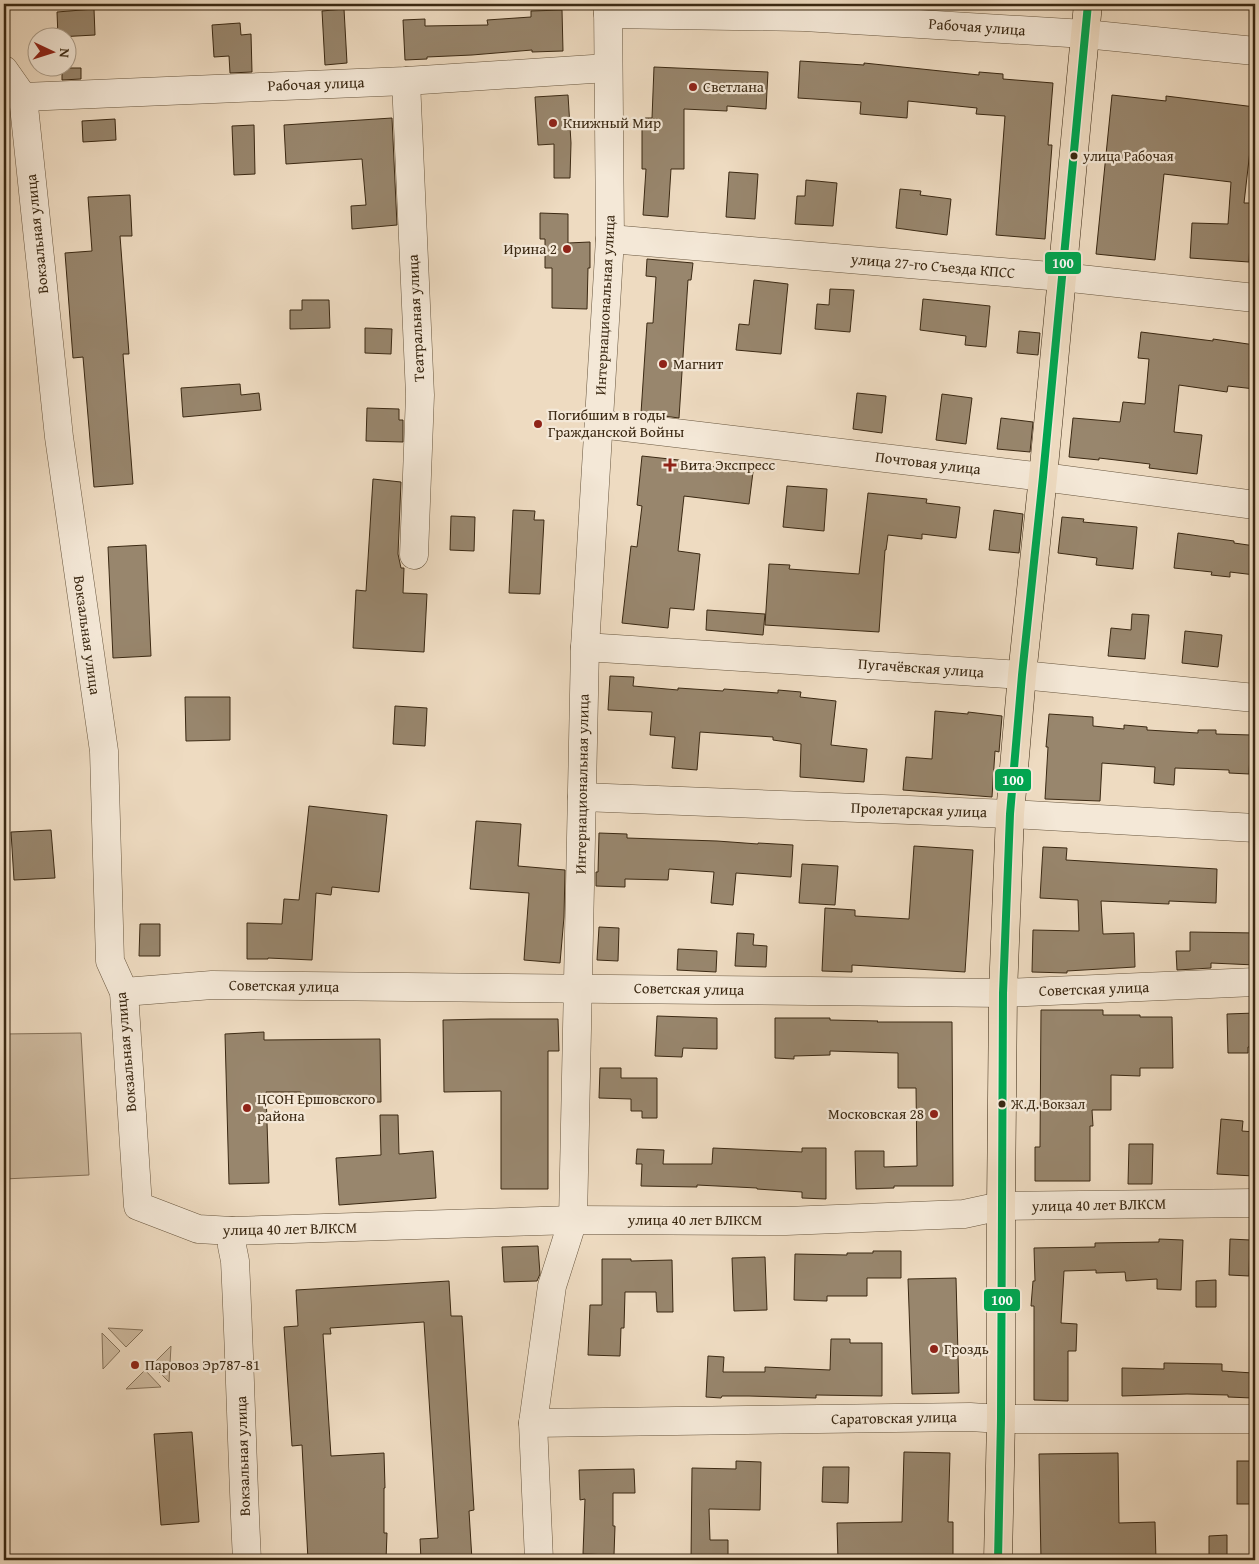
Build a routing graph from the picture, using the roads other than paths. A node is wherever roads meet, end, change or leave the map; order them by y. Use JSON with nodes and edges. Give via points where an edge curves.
{"nodes":[{"id":1,"x":1088,"y":4,"type":"edge"},
{"id":2,"x":608,"y":9,"type":"edge"},
{"id":3,"x":1085,"y":34,"type":"junction"},
{"id":4,"x":1255,"y":51,"type":"edge"},
{"id":5,"x":608,"y":68,"type":"junction"},
{"id":6,"x":4,"y":70,"type":"edge"},
{"id":7,"x":406,"y":80,"type":"junction"},
{"id":8,"x":22,"y":97,"type":"junction"},
{"id":9,"x":610,"y":239,"type":"junction"},
{"id":10,"x":1062,"y":277,"type":"junction"},
{"id":11,"x":1255,"y":298,"type":"edge"},
{"id":12,"x":600,"y":424,"type":"junction"},
{"id":13,"x":1042,"y":477,"type":"junction"},
{"id":14,"x":1255,"y":505,"type":"edge"},
{"id":15,"x":414,"y":555,"type":"dead end"},
{"id":16,"x":585,"y":646,"type":"junction"},
{"id":17,"x":1022,"y":675,"type":"junction"},
{"id":18,"x":1255,"y":698,"type":"edge"},
{"id":19,"x":582,"y":797,"type":"junction"},
{"id":20,"x":1010,"y":814,"type":"junction"},
{"id":21,"x":1255,"y":828,"type":"edge"},
{"id":22,"x":1255,"y":982,"type":"edge"},
{"id":23,"x":578,"y":988,"type":"junction"},
{"id":24,"x":124,"y":992,"type":"junction"},
{"id":25,"x":1003,"y":993,"type":"junction"},
{"id":26,"x":1255,"y":1203,"type":"edge"},
{"id":27,"x":138,"y":1206,"type":"joint"},
{"id":28,"x":1001,"y":1206,"type":"junction"},
{"id":29,"x":573,"y":1220,"type":"junction"},
{"id":30,"x":232,"y":1231,"type":"junction"},
{"id":31,"x":1001,"y":1419,"type":"junction"},
{"id":32,"x":1255,"y":1419,"type":"edge"},
{"id":33,"x":533,"y":1423,"type":"junction"},
{"id":34,"x":247,"y":1560,"type":"edge"},
{"id":35,"x":539,"y":1560,"type":"edge"},
{"id":36,"x":998,"y":1560,"type":"edge"}],
"edges":[{"from":1,"to":3,"type":"main road"},
{"from":2,"to":3,"type":"street","name":"Рабочая улица","via":[[804,16]]},
{"from":2,"to":5,"type":"street","name":"Интернациональная улица"},
{"from":3,"to":4,"type":"street","name":"Рабочая улица"},
{"from":3,"to":10,"type":"main road"},
{"from":5,"to":7,"type":"street","name":"Рабочая улица"},
{"from":5,"to":9,"type":"street","name":"Интернациональная улица"},
{"from":6,"to":8,"type":"street","name":"Вокзальная улица"},
{"from":7,"to":8,"type":"street","name":"Рабочая улица"},
{"from":7,"to":15,"type":"street","name":"Театральная улица","via":[[420,395]]},
{"from":8,"to":24,"type":"street","name":"Вокзальная улица","via":[[59,437],[104,751],[110,961]]},
{"from":9,"to":10,"type":"street","name":"улица 27-го Съезда КПСС"},
{"from":9,"to":12,"type":"street","name":"Интернациональная улица"},
{"from":10,"to":11,"type":"street","name":"улица 27-го Съезда КПСС"},
{"from":10,"to":13,"type":"main road"},
{"from":12,"to":13,"type":"street","name":"Почтовая улица"},
{"from":12,"to":16,"type":"street","name":"Интернациональная улица"},
{"from":13,"to":14,"type":"street","name":"Почтовая улица"},
{"from":13,"to":17,"type":"main road"},
{"from":16,"to":17,"type":"street","name":"Пугачёвская улица"},
{"from":16,"to":19,"type":"street","name":"Интернациональная улица"},
{"from":17,"to":18,"type":"street","name":"Пугачёвская улица"},
{"from":17,"to":20,"type":"main road"},
{"from":19,"to":20,"type":"street","name":"Пролетарская улица"},
{"from":19,"to":23,"type":"street","name":"Интернациональная улица"},
{"from":20,"to":21,"type":"street","name":"Пролетарская улица"},
{"from":20,"to":25,"type":"main road"},
{"from":22,"to":25,"type":"street","name":"Советская улица"},
{"from":23,"to":24,"type":"street","name":"Советская улица","via":[[212,985]]},
{"from":23,"to":25,"type":"street","name":"Советская улица"},
{"from":23,"to":29,"type":"street","name":"Интернациональная улица"},
{"from":24,"to":27,"type":"street","name":"Вокзальная улица"},
{"from":25,"to":28,"type":"main road"},
{"from":26,"to":28,"type":"street","name":"улица 40 лет ВЛКСМ"},
{"from":27,"to":30,"type":"street","name":"улица 40 лет ВЛКСМ","via":[[198,1229]]},
{"from":28,"to":29,"type":"street","name":"улица 40 лет ВЛКСМ","via":[[964,1214],[786,1221]]},
{"from":28,"to":31,"type":"main road"},
{"from":29,"to":30,"type":"street","name":"улица 40 лет ВЛКСМ"},
{"from":29,"to":33,"type":"street","name":"Интернациональная улица","via":[[552,1286]]},
{"from":30,"to":34,"type":"street","name":"Вокзальная улица"},
{"from":31,"to":32,"type":"street","name":"Саратовская улица"},
{"from":31,"to":33,"type":"street","name":"Саратовская улица"},
{"from":31,"to":36,"type":"main road"},
{"from":33,"to":35,"type":"street","name":"Интернациональная улица"}]}
